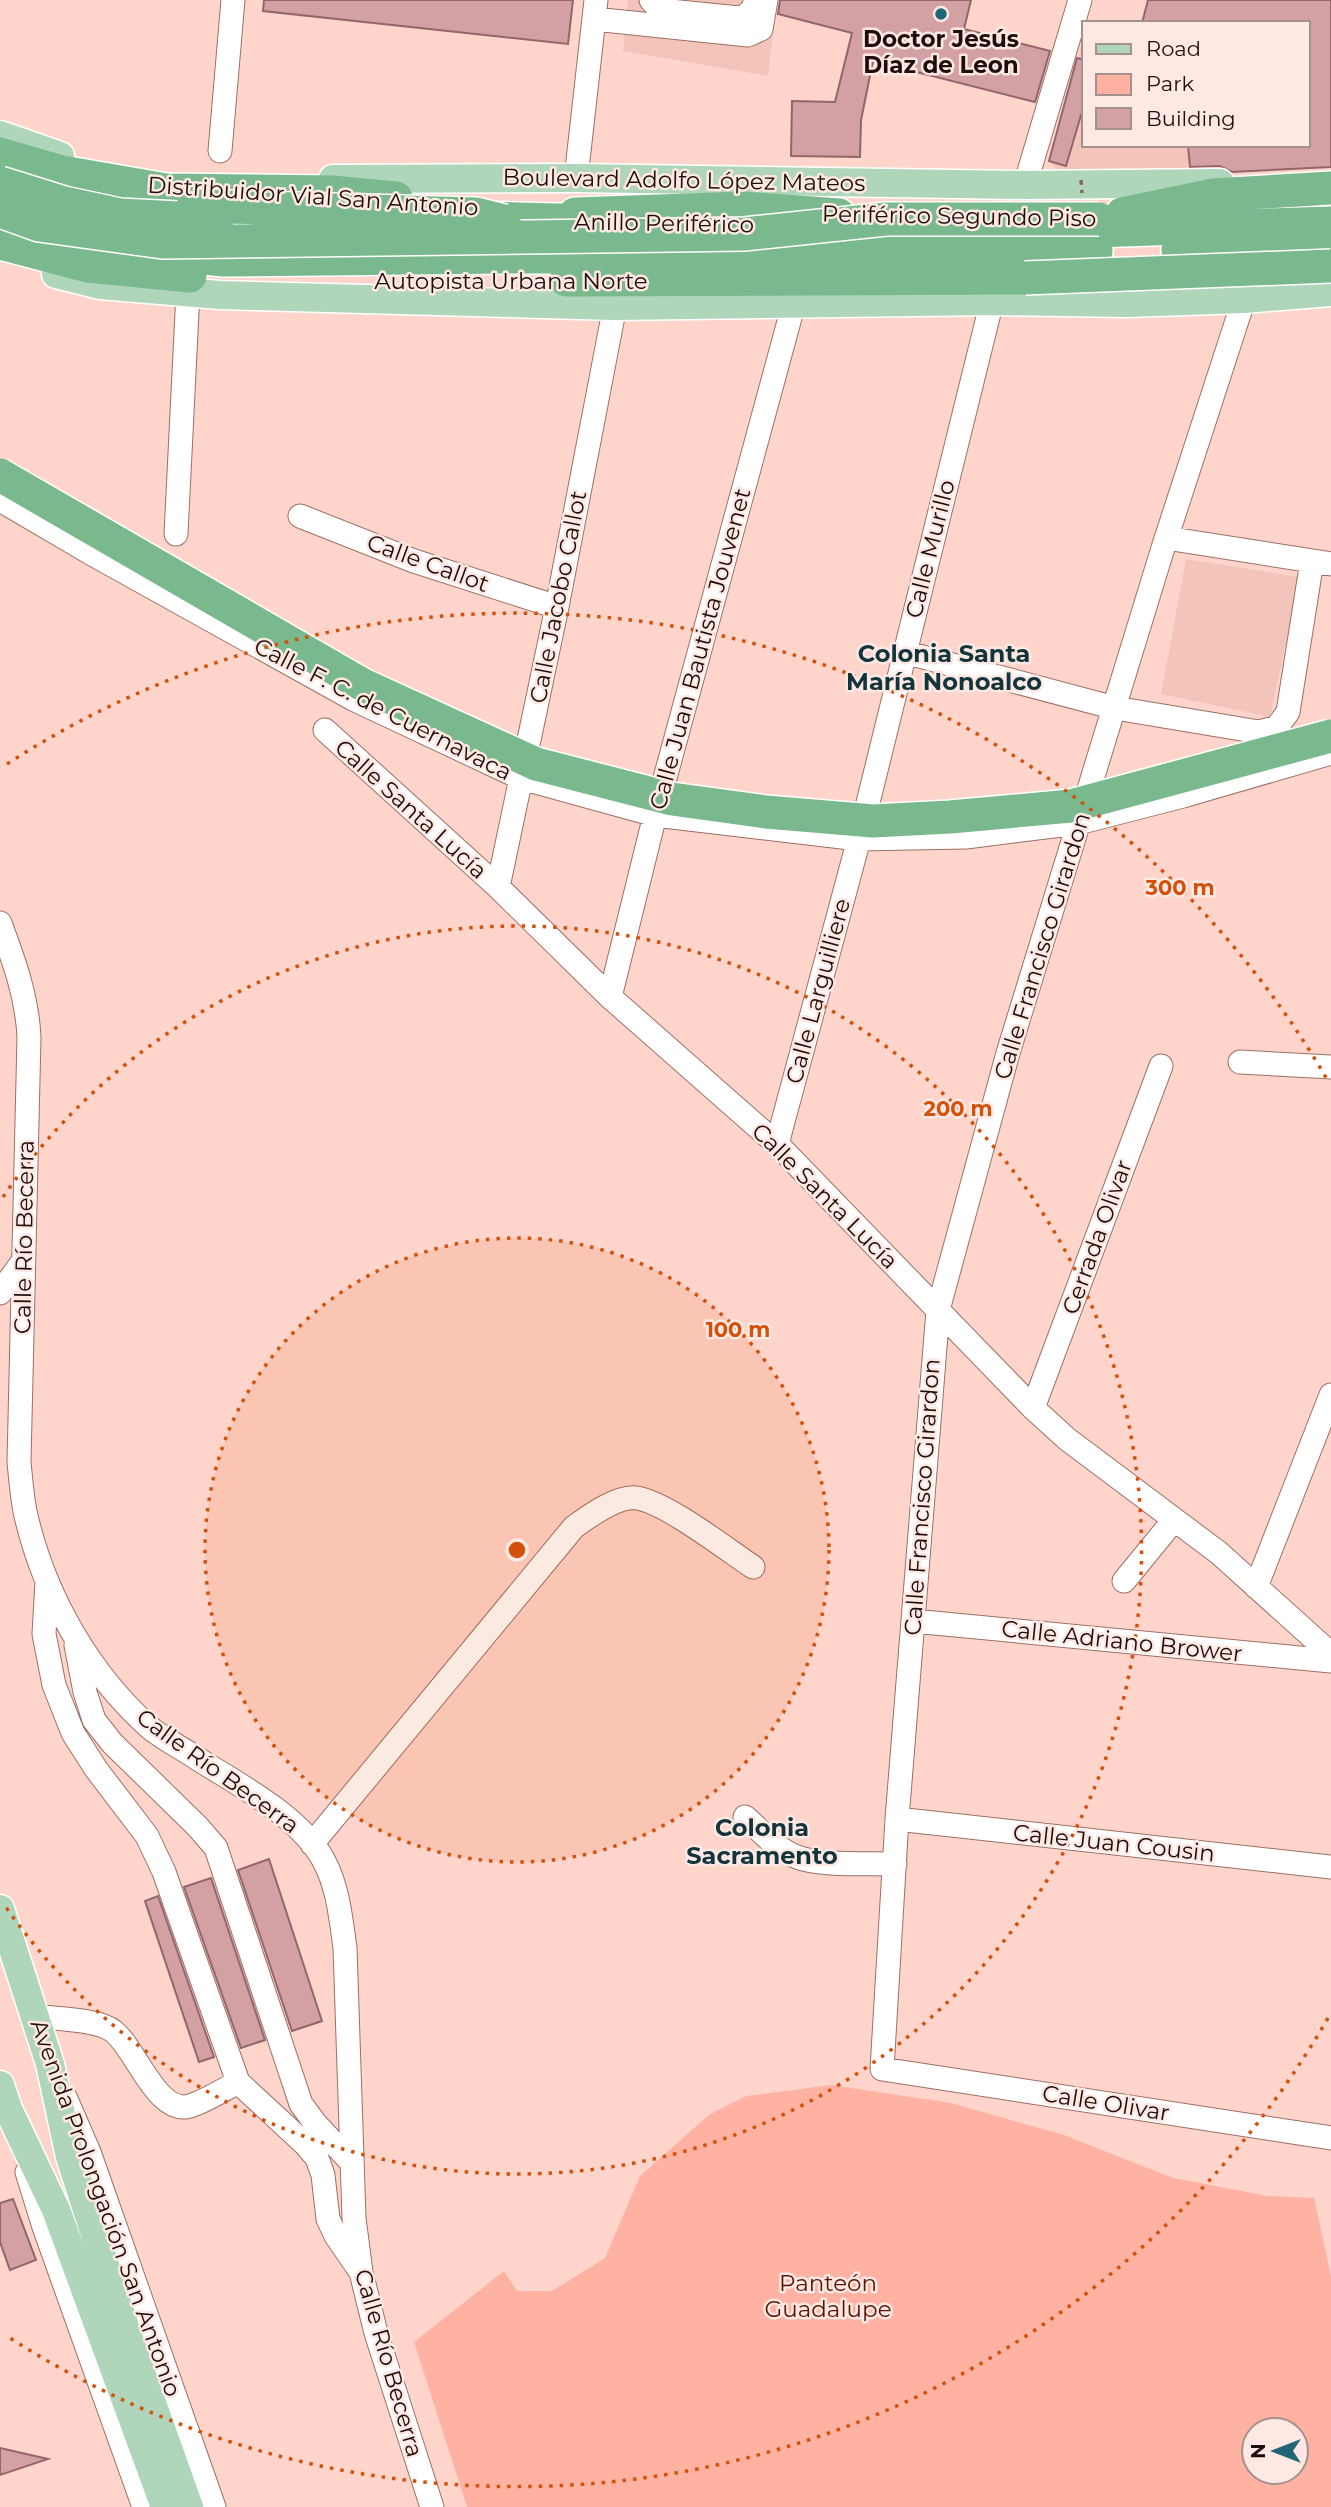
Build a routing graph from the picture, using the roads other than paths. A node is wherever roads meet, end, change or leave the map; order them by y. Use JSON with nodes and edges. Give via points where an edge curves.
{"nodes":[{"id":1,"x":233,"y":0,"type":"edge"},
{"id":2,"x":651,"y":0,"type":"edge"},
{"id":3,"x":755,"y":0,"type":"edge"},
{"id":4,"x":766,"y":0,"type":"edge"},
{"id":5,"x":1080,"y":0,"type":"edge"},
{"id":6,"x":595,"y":9,"type":"edge"},
{"id":7,"x":220,"y":151,"type":"dead end"},
{"id":8,"x":0,"y":162,"type":"edge"},
{"id":9,"x":1331,"y":176,"type":"edge"},
{"id":10,"x":576,"y":178,"type":"junction"},
{"id":11,"x":1025,"y":185,"type":"junction"},
{"id":12,"x":1331,"y":188,"type":"edge"},
{"id":13,"x":0,"y":200,"type":"edge"},
{"id":14,"x":0,"y":211,"type":"edge"},
{"id":15,"x":1331,"y":211,"type":"edge"},
{"id":16,"x":587,"y":215,"type":"junction"},
{"id":17,"x":110,"y":217,"type":"junction"},
{"id":18,"x":886,"y":219,"type":"junction"},
{"id":19,"x":1099,"y":219,"type":"junction"},
{"id":20,"x":1331,"y":223,"type":"edge"},
{"id":21,"x":0,"y":225,"type":"edge"},
{"id":22,"x":0,"y":243,"type":"edge"},
{"id":23,"x":1331,"y":248,"type":"edge"},
{"id":24,"x":1247,"y":250,"type":"junction"},
{"id":25,"x":0,"y":258,"type":"edge"},
{"id":26,"x":1331,"y":266,"type":"edge"},
{"id":27,"x":1331,"y":271,"type":"edge"},
{"id":28,"x":188,"y":292,"type":"junction"},
{"id":29,"x":1331,"y":292,"type":"edge"},
{"id":30,"x":1244,"y":299,"type":"junction"},
{"id":31,"x":992,"y":301,"type":"junction"},
{"id":32,"x":794,"y":303,"type":"junction"},
{"id":33,"x":615,"y":306,"type":"junction"},
{"id":34,"x":0,"y":475,"type":"edge"},
{"id":35,"x":0,"y":500,"type":"edge"},
{"id":36,"x":300,"y":516,"type":"dead end"},
{"id":37,"x":176,"y":534,"type":"dead end"},
{"id":38,"x":1166,"y":538,"type":"junction"},
{"id":39,"x":1322,"y":563,"type":"edge"},
{"id":40,"x":557,"y":607,"type":"junction"},
{"id":41,"x":904,"y":652,"type":"junction"},
{"id":42,"x":1115,"y":708,"type":"junction"},
{"id":43,"x":325,"y":730,"type":"dead end"},
{"id":44,"x":1331,"y":736,"type":"edge"},
{"id":45,"x":1331,"y":753,"type":"edge"},
{"id":46,"x":521,"y":778,"type":"junction"},
{"id":47,"x":654,"y":814,"type":"junction"},
{"id":48,"x":1078,"y":823,"type":"junction"},
{"id":49,"x":859,"y":839,"type":"junction"},
{"id":50,"x":498,"y":887,"type":"junction"},
{"id":51,"x":0,"y":923,"type":"edge"},
{"id":52,"x":610,"y":997,"type":"junction"},
{"id":53,"x":1240,"y":1062,"type":"dead end"},
{"id":54,"x":1161,"y":1066,"type":"dead end"},
{"id":55,"x":1331,"y":1067,"type":"edge"},
{"id":56,"x":777,"y":1144,"type":"junction"},
{"id":57,"x":23,"y":1261,"type":"junction"},
{"id":58,"x":0,"y":1293,"type":"edge"},
{"id":59,"x":938,"y":1310,"type":"junction"},
{"id":60,"x":1331,"y":1395,"type":"edge"},
{"id":61,"x":1033,"y":1408,"type":"junction"},
{"id":62,"x":0,"y":1428,"type":"edge"},
{"id":63,"x":19,"y":1462,"type":"junction"},
{"id":64,"x":1174,"y":1520,"type":"junction"},
{"id":65,"x":753,"y":1567,"type":"dead end"},
{"id":66,"x":47,"y":1578,"type":"junction"},
{"id":67,"x":1124,"y":1581,"type":"dead end"},
{"id":68,"x":1256,"y":1587,"type":"junction"},
{"id":69,"x":913,"y":1621,"type":"junction"},
{"id":70,"x":75,"y":1639,"type":"junction"},
{"id":71,"x":1331,"y":1654,"type":"edge"},
{"id":72,"x":1331,"y":1661,"type":"edge"},
{"id":73,"x":745,"y":1817,"type":"dead end"},
{"id":74,"x":897,"y":1819,"type":"junction"},
{"id":75,"x":312,"y":1844,"type":"junction"},
{"id":76,"x":895,"y":1864,"type":"junction"},
{"id":77,"x":1331,"y":1867,"type":"edge"},
{"id":78,"x":0,"y":1909,"type":"edge"},
{"id":79,"x":9,"y":1966,"type":"edge"},
{"id":80,"x":35,"y":2016,"type":"junction"},
{"id":81,"x":50,"y":2064,"type":"junction"},
{"id":82,"x":882,"y":2069,"type":"joint"},
{"id":83,"x":238,"y":2082,"type":"junction"},
{"id":84,"x":4,"y":2097,"type":"edge"},
{"id":85,"x":1331,"y":2138,"type":"edge"},
{"id":86,"x":352,"y":2163,"type":"junction"},
{"id":87,"x":361,"y":2272,"type":"junction"},
{"id":88,"x":144,"y":2507,"type":"edge"},
{"id":89,"x":165,"y":2507,"type":"edge"},
{"id":90,"x":189,"y":2507,"type":"edge"},
{"id":91,"x":214,"y":2507,"type":"edge"},
{"id":92,"x":432,"y":2507,"type":"edge"}],
"edges":[{"from":1,"to":7,"type":"street"},
{"from":2,"to":3,"type":"street","via":[[660,10],[739,18],[754,8]]},
{"from":4,"to":6,"type":"street","via":[[761,29],[748,35]]},
{"from":5,"to":11,"type":"street"},
{"from":6,"to":10,"type":"street"},
{"from":8,"to":10,"type":"main road","name":"Boulevard Adolfo López Mateos","via":[[83,164],[215,180]]},
{"from":8,"to":16,"type":"highway","name":"Distribuidor Vial San Antonio","via":[[166,190],[332,192]]},
{"from":8,"to":17,"type":"highway","bridge":true,"via":[[64,203]]},
{"from":8,"to":20,"type":"highway","name":"Anillo Periférico","via":[[54,191],[107,202],[216,211],[1048,233]]},
{"from":9,"to":11,"type":"main road","name":"Boulevard Adolfo López Mateos","via":[[1184,185]]},
{"from":10,"to":11,"type":"main road","name":"Boulevard Adolfo López Mateos"},
{"from":12,"to":19,"type":"highway","via":[[1214,195]]},
{"from":13,"to":17,"type":"highway","via":[[48,215]]},
{"from":14,"to":17,"type":"highway","bridge":true,"via":[[39,225]]},
{"from":15,"to":19,"type":"highway","name":"Periférico Segundo Piso"},
{"from":16,"to":17,"type":"highway","bridge":true,"via":[[500,222],[476,214],[264,209]]},
{"from":16,"to":18,"type":"highway","name":"Periférico Segundo Piso","bridge":true,"via":[[743,208]]},
{"from":17,"to":18,"type":"highway","bridge":true,"via":[[163,242],[744,234]]},
{"from":18,"to":19,"type":"highway","name":"Periférico Segundo Piso","bridge":true},
{"from":21,"to":24,"type":"highway","name":"Anillo Periférico","via":[[35,239],[223,260]]},
{"from":22,"to":26,"type":"highway","name":"Autopista Urbana Norte","bridge":true,"via":[[88,266],[201,278],[304,282],[1025,278]]},
{"from":23,"to":24,"type":"highway","name":"Anillo Periférico"},
{"from":24,"to":27,"type":"highway"},
{"from":25,"to":28,"type":"main road","via":[[100,285]]},
{"from":28,"to":33,"type":"main road"},
{"from":28,"to":37,"type":"street"},
{"from":29,"to":30,"type":"main road"},
{"from":30,"to":31,"type":"main road"},
{"from":30,"to":38,"type":"street","name":"Calle Francisco Girardon"},
{"from":31,"to":32,"type":"main road"},
{"from":31,"to":41,"type":"street","name":"Calle Murillo"},
{"from":32,"to":33,"type":"main road"},
{"from":32,"to":47,"type":"street","name":"Calle Juan Bautista Jouvenet"},
{"from":33,"to":40,"type":"street","name":"Calle Jacobo Callot"},
{"from":34,"to":44,"type":"highway","bridge":true,"via":[[363,685],[536,764],[672,799],[873,821],[1071,806]]},
{"from":35,"to":46,"type":"street","name":"Calle F. C. de Cuernavaca","via":[[353,699]]},
{"from":36,"to":40,"type":"street","name":"Calle Callot","via":[[414,561]]},
{"from":38,"to":39,"type":"street"},
{"from":38,"to":42,"type":"street","name":"Calle Francisco Girardon"},
{"from":39,"to":42,"type":"street","via":[[1288,712],[1277,727],[1259,732]]},
{"from":40,"to":46,"type":"street","name":"Calle Jacobo Callot"},
{"from":41,"to":42,"type":"street"},
{"from":41,"to":49,"type":"street","name":"Calle Murillo"},
{"from":42,"to":48,"type":"street","name":"Calle Francisco Girardon"},
{"from":43,"to":50,"type":"street","name":"Calle Santa Lucía"},
{"from":45,"to":48,"type":"street","name":"Calle F. C. de Cuernavaca"},
{"from":46,"to":47,"type":"street","name":"Calle F. C. de Cuernavaca"},
{"from":46,"to":50,"type":"street","name":"Calle Jacobo Callot"},
{"from":47,"to":49,"type":"street","name":"Calle F. C. de Cuernavaca"},
{"from":47,"to":52,"type":"street","name":"Calle Juan Bautista Jouvenet"},
{"from":48,"to":49,"type":"street","name":"Calle F. C. de Cuernavaca","via":[[966,837]]},
{"from":48,"to":59,"type":"street","name":"Calle Francisco Girardon","via":[[1008,1053]]},
{"from":49,"to":56,"type":"street","name":"Calle Larguilliere"},
{"from":50,"to":52,"type":"street","name":"Calle Santa Lucía"},
{"from":51,"to":57,"type":"street","name":"Calle Río Becerra","via":[[22,983],[29,1037]]},
{"from":52,"to":56,"type":"street","name":"Calle Santa Lucía"},
{"from":53,"to":55,"type":"street"},
{"from":54,"to":61,"type":"street","name":"Cerrada Olivar"},
{"from":56,"to":59,"type":"street","name":"Calle Santa Lucía"},
{"from":57,"to":58,"type":"street"},
{"from":57,"to":63,"type":"street","name":"Calle Río Becerra"},
{"from":59,"to":61,"type":"street","name":"Calle Santa Lucía"},
{"from":59,"to":69,"type":"street","name":"Calle Francisco Girardon"},
{"from":60,"to":68,"type":"street"},
{"from":61,"to":64,"type":"street","name":"Calle Santa Lucía"},
{"from":62,"to":63,"type":"street"},
{"from":63,"to":66,"type":"street","name":"Calle Río Becerra","via":[[27,1519]]},
{"from":64,"to":67,"type":"street"},
{"from":64,"to":68,"type":"street","name":"Calle Santa Lucía"},
{"from":65,"to":75,"type":"street","via":[[669,1511],[635,1497],[600,1507],[574,1527]]},
{"from":66,"to":70,"type":"street","name":"Calle Río Becerra"},
{"from":66,"to":83,"type":"street","via":[[44,1634],[54,1685],[79,1742],[153,1848]]},
{"from":68,"to":71,"type":"street","name":"Calle Santa Lucía"},
{"from":69,"to":72,"type":"street","name":"Calle Adriano Brower"},
{"from":69,"to":74,"type":"street","name":"Calle Francisco Girardon"},
{"from":70,"to":75,"type":"street","name":"Calle Río Becerra","via":[[107,1684],[150,1728],[252,1793],[302,1830]]},
{"from":70,"to":86,"type":"street","via":[[94,1720],[216,1848],[301,2104]]},
{"from":73,"to":76,"type":"street","via":[[796,1857]]},
{"from":74,"to":76,"type":"street","name":"Calle Francisco Girardon"},
{"from":74,"to":77,"type":"street","name":"Calle Juan Cousin"},
{"from":75,"to":86,"type":"street","name":"Calle Río Becerra","via":[[324,1861],[339,1904],[345,1948]]},
{"from":76,"to":82,"type":"street","name":"Calle Francisco Girardon"},
{"from":78,"to":79,"type":"main road","name":"Avenida Prolongación San Antonio"},
{"from":79,"to":80,"type":"main road","name":"Avenida Prolongación San Antonio"},
{"from":80,"to":81,"type":"main road","name":"Avenida Prolongación San Antonio"},
{"from":80,"to":83,"type":"street","via":[[113,2030],[159,2094],[173,2104],[188,2107]]},
{"from":81,"to":90,"type":"main road","via":[[70,2157]]},
{"from":81,"to":91,"type":"street","name":"Avenida Prolongación San Antonio","via":[[89,2152]]},
{"from":82,"to":85,"type":"street","name":"Calle Olivar"},
{"from":83,"to":87,"type":"street","via":[[317,2158],[328,2219]]},
{"from":84,"to":88,"type":"street","via":[[44,2227]]},
{"from":84,"to":89,"type":"main road","via":[[56,2210]]},
{"from":86,"to":87,"type":"street","name":"Calle Río Becerra"},
{"from":87,"to":92,"type":"street","name":"Calle Río Becerra"}]}
